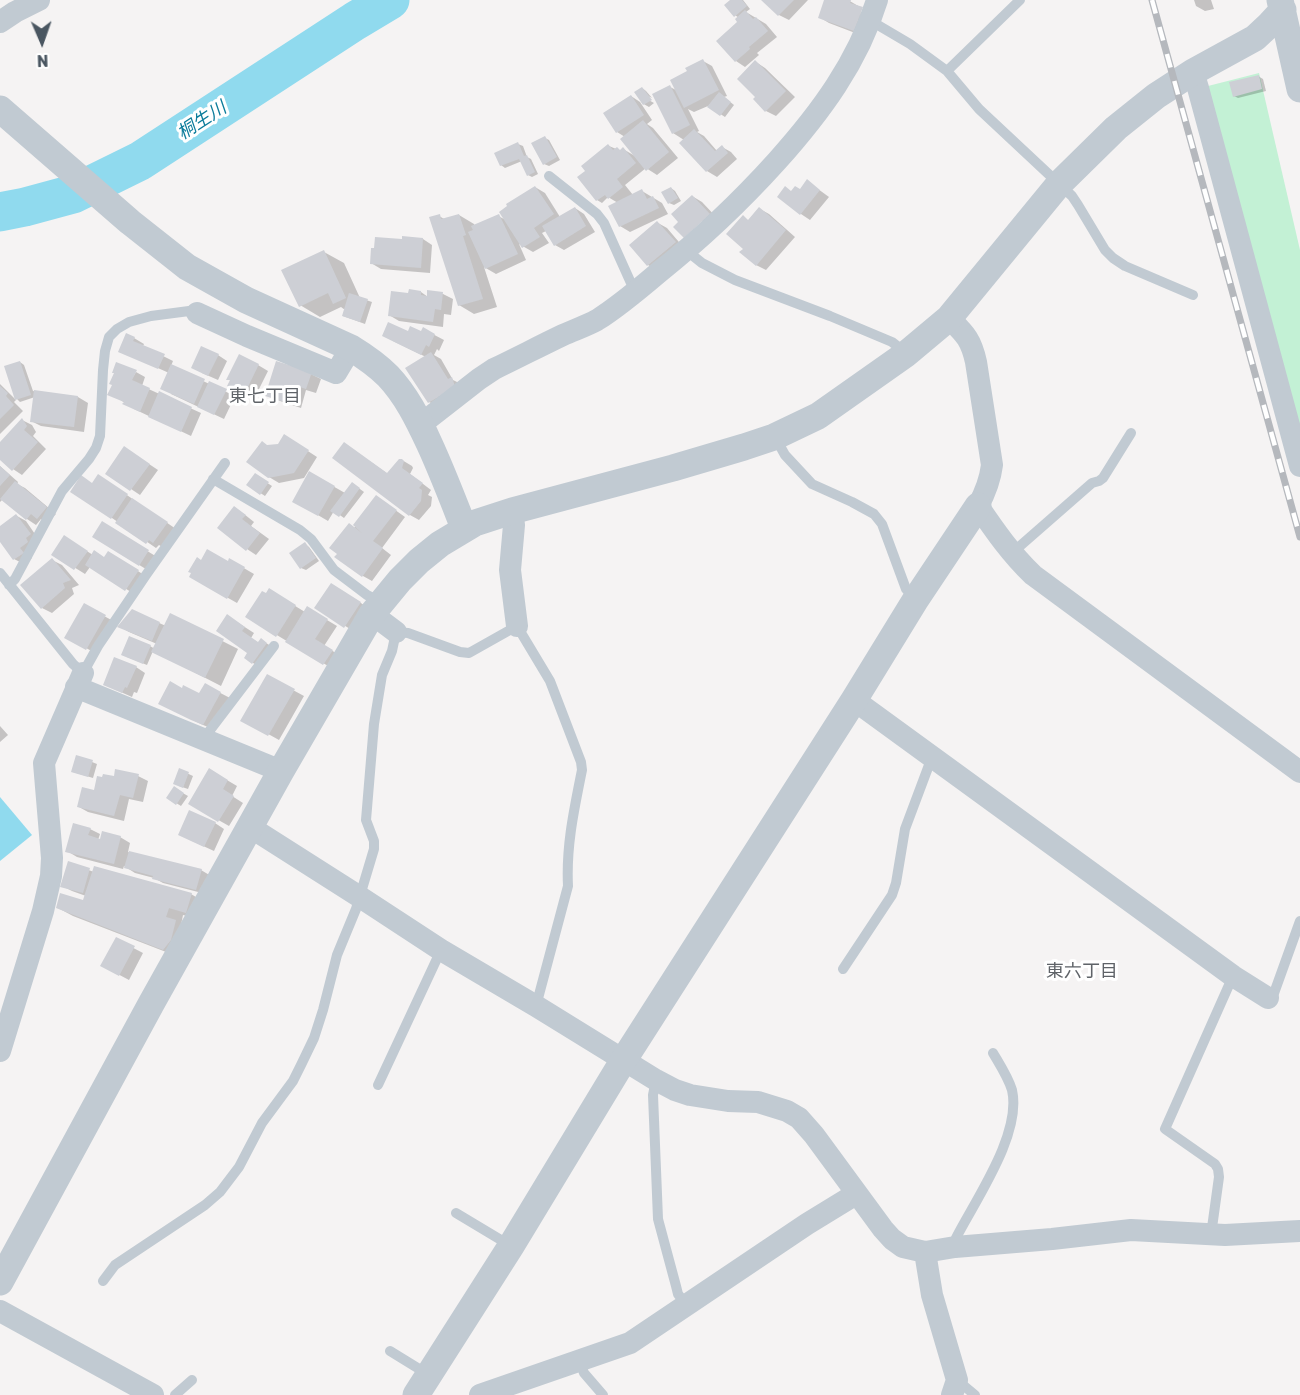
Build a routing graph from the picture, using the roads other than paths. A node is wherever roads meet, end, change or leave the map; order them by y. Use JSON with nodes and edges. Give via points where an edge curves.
{"nodes":[{"id":1,"x":39,"y":0,"type":"edge"},
{"id":2,"x":1020,"y":0,"type":"edge"},
{"id":3,"x":1284,"y":3,"type":"edge"},
{"id":4,"x":874,"y":10,"type":"edge"},
{"id":5,"x":7,"y":11,"type":"edge"},
{"id":6,"x":947,"y":71,"type":"junction"},
{"id":7,"x":1193,"y":72,"type":"junction"},
{"id":8,"x":1300,"y":89,"type":"edge"},
{"id":9,"x":0,"y":109,"type":"edge"},
{"id":10,"x":549,"y":176,"type":"dead end"},
{"id":11,"x":1059,"y":184,"type":"junction"},
{"id":12,"x":687,"y":251,"type":"junction"},
{"id":13,"x":635,"y":292,"type":"junction"},
{"id":14,"x":1193,"y":295,"type":"dead end"},
{"id":15,"x":197,"y":313,"type":"joint"},
{"id":16,"x":949,"y":318,"type":"junction"},
{"id":17,"x":351,"y":348,"type":"junction"},
{"id":18,"x":906,"y":354,"type":"junction"},
{"id":19,"x":420,"y":424,"type":"junction"},
{"id":20,"x":1131,"y":433,"type":"dead end"},
{"id":21,"x":774,"y":437,"type":"junction"},
{"id":22,"x":225,"y":464,"type":"dead end"},
{"id":23,"x":1300,"y":466,"type":"edge"},
{"id":24,"x":213,"y":479,"type":"junction"},
{"id":25,"x":978,"y":507,"type":"junction"},
{"id":26,"x":512,"y":511,"type":"junction"},
{"id":27,"x":464,"y":528,"type":"junction"},
{"id":28,"x":1012,"y":554,"type":"junction"},
{"id":29,"x":0,"y":573,"type":"edge"},
{"id":30,"x":9,"y":585,"type":"junction"},
{"id":31,"x":916,"y":599,"type":"junction"},
{"id":32,"x":376,"y":609,"type":"junction"},
{"id":33,"x":517,"y":626,"type":"junction"},
{"id":34,"x":396,"y":632,"type":"junction"},
{"id":35,"x":274,"y":646,"type":"dead end"},
{"id":36,"x":80,"y":680,"type":"junction"},
{"id":37,"x":854,"y":700,"type":"junction"},
{"id":38,"x":204,"y":738,"type":"junction"},
{"id":39,"x":932,"y":757,"type":"junction"},
{"id":40,"x":281,"y":771,"type":"junction"},
{"id":41,"x":1300,"y":772,"type":"edge"},
{"id":42,"x":250,"y":827,"type":"junction"},
{"id":43,"x":360,"y":897,"type":"junction"},
{"id":44,"x":1300,"y":921,"type":"edge"},
{"id":45,"x":441,"y":950,"type":"junction"},
{"id":46,"x":843,"y":969,"type":"dead end"},
{"id":47,"x":1233,"y":976,"type":"junction"},
{"id":48,"x":1268,"y":998,"type":"joint"},
{"id":49,"x":536,"y":1006,"type":"junction"},
{"id":50,"x":0,"y":1051,"type":"edge"},
{"id":51,"x":993,"y":1053,"type":"dead end"},
{"id":52,"x":623,"y":1061,"type":"junction"},
{"id":53,"x":656,"y":1080,"type":"junction"},
{"id":54,"x":378,"y":1085,"type":"dead end"},
{"id":55,"x":856,"y":1194,"type":"junction"},
{"id":56,"x":456,"y":1213,"type":"dead end"},
{"id":57,"x":1300,"y":1231,"type":"edge"},
{"id":58,"x":1210,"y":1235,"type":"junction"},
{"id":59,"x":511,"y":1246,"type":"junction"},
{"id":60,"x":955,"y":1246,"type":"junction"},
{"id":61,"x":925,"y":1252,"type":"junction"},
{"id":62,"x":103,"y":1281,"type":"dead end"},
{"id":63,"x":0,"y":1282,"type":"edge"},
{"id":64,"x":686,"y":1305,"type":"junction"},
{"id":65,"x":0,"y":1311,"type":"edge"},
{"id":66,"x":390,"y":1351,"type":"dead end"},
{"id":67,"x":579,"y":1359,"type":"junction"},
{"id":68,"x":192,"y":1380,"type":"dead end"},
{"id":69,"x":422,"y":1385,"type":"edge"},
{"id":70,"x":955,"y":1387,"type":"edge"},
{"id":71,"x":153,"y":1395,"type":"edge"},
{"id":72,"x":175,"y":1395,"type":"edge"},
{"id":73,"x":480,"y":1395,"type":"edge"},
{"id":74,"x":603,"y":1395,"type":"edge"},
{"id":75,"x":975,"y":1395,"type":"edge"}],
"edges":[{"from":1,"to":5,"type":"street"},
{"from":2,"to":6,"type":"lane"},
{"from":3,"to":7,"type":"street","via":[[1255,38]]},
{"from":3,"to":8,"type":"street"},
{"from":4,"to":6,"type":"lane","via":[[910,44]]},
{"from":4,"to":12,"type":"street","via":[[857,51],[812,120],[744,197]]},
{"from":6,"to":11,"type":"lane","via":[[979,109]]},
{"from":7,"to":11,"type":"street","via":[[1116,128]]},
{"from":7,"to":23,"type":"street"},
{"from":9,"to":17,"type":"street","via":[[187,267],[246,300]]},
{"from":10,"to":13,"type":"lane","via":[[604,223]]},
{"from":11,"to":14,"type":"lane","via":[[1078,204],[1113,258]]},
{"from":11,"to":16,"type":"street"},
{"from":12,"to":13,"type":"street"},
{"from":12,"to":18,"type":"lane","via":[[735,280],[892,342]]},
{"from":13,"to":19,"type":"street","via":[[595,321],[494,369]]},
{"from":15,"to":17,"type":"street","via":[[336,373]]},
{"from":15,"to":30,"type":"lane","via":[[151,316],[129,322],[109,336],[96,448],[62,491]]},
{"from":16,"to":18,"type":"street"},
{"from":16,"to":25,"type":"street","via":[[972,345],[978,373],[992,465]]},
{"from":17,"to":19,"type":"street","via":[[388,376]]},
{"from":18,"to":21,"type":"street","via":[[818,417]]},
{"from":19,"to":27,"type":"street"},
{"from":20,"to":28,"type":"lane","via":[[1103,478],[1092,483]]},
{"from":21,"to":26,"type":"street"},
{"from":21,"to":31,"type":"lane","via":[[812,484],[874,514],[882,524],[906,589]]},
{"from":22,"to":24,"type":"lane"},
{"from":24,"to":32,"type":"lane","via":[[300,530],[334,570],[367,595]]},
{"from":24,"to":36,"type":"lane","via":[[104,637]]},
{"from":25,"to":28,"type":"street"},
{"from":25,"to":31,"type":"street"},
{"from":26,"to":27,"type":"street"},
{"from":26,"to":33,"type":"street","via":[[510,570]]},
{"from":27,"to":32,"type":"street","via":[[419,561]]},
{"from":28,"to":41,"type":"street","via":[[1033,575]]},
{"from":29,"to":30,"type":"lane"},
{"from":30,"to":36,"type":"lane","via":[[73,664]]},
{"from":31,"to":37,"type":"street"},
{"from":32,"to":34,"type":"street"},
{"from":32,"to":40,"type":"street"},
{"from":33,"to":34,"type":"lane","via":[[469,653]]},
{"from":33,"to":49,"type":"lane","via":[[550,681],[582,770],[569,833],[568,886]]},
{"from":34,"to":43,"type":"lane","via":[[376,705],[366,820],[374,849]]},
{"from":35,"to":38,"type":"lane"},
{"from":36,"to":38,"type":"street"},
{"from":36,"to":50,"type":"street","via":[[44,763],[51,876]]},
{"from":37,"to":39,"type":"street"},
{"from":37,"to":52,"type":"street"},
{"from":38,"to":40,"type":"street"},
{"from":39,"to":46,"type":"lane","via":[[905,829],[892,895]]},
{"from":39,"to":47,"type":"street"},
{"from":40,"to":42,"type":"street"},
{"from":42,"to":43,"type":"street"},
{"from":42,"to":63,"type":"street"},
{"from":43,"to":45,"type":"street"},
{"from":43,"to":62,"type":"lane","via":[[302,1065],[262,1123],[239,1167],[206,1205],[115,1265]]},
{"from":44,"to":48,"type":"lane","via":[[1273,996]]},
{"from":45,"to":49,"type":"street"},
{"from":45,"to":54,"type":"lane"},
{"from":47,"to":48,"type":"street"},
{"from":47,"to":58,"type":"lane","via":[[1165,1129],[1218,1170]]},
{"from":49,"to":52,"type":"street"},
{"from":51,"to":60,"type":"lane","via":[[1011,1088],[1012,1120],[994,1170]]},
{"from":52,"to":53,"type":"street"},
{"from":52,"to":59,"type":"street"},
{"from":53,"to":55,"type":"street","via":[[690,1095],[758,1102],[800,1118]]},
{"from":53,"to":64,"type":"lane","via":[[653,1095],[658,1219],[675,1286]]},
{"from":55,"to":61,"type":"street","via":[[892,1239],[903,1247]]},
{"from":55,"to":64,"type":"street"},
{"from":56,"to":59,"type":"lane"},
{"from":57,"to":58,"type":"street"},
{"from":58,"to":60,"type":"street","via":[[1131,1230]]},
{"from":59,"to":69,"type":"street"},
{"from":60,"to":61,"type":"street"},
{"from":61,"to":70,"type":"street"},
{"from":64,"to":67,"type":"street","via":[[630,1342]]},
{"from":65,"to":71,"type":"street"},
{"from":66,"to":69,"type":"lane"},
{"from":67,"to":73,"type":"street"},
{"from":67,"to":74,"type":"lane","via":[[584,1373]]},
{"from":68,"to":72,"type":"lane"},
{"from":70,"to":75,"type":"lane"}]}
